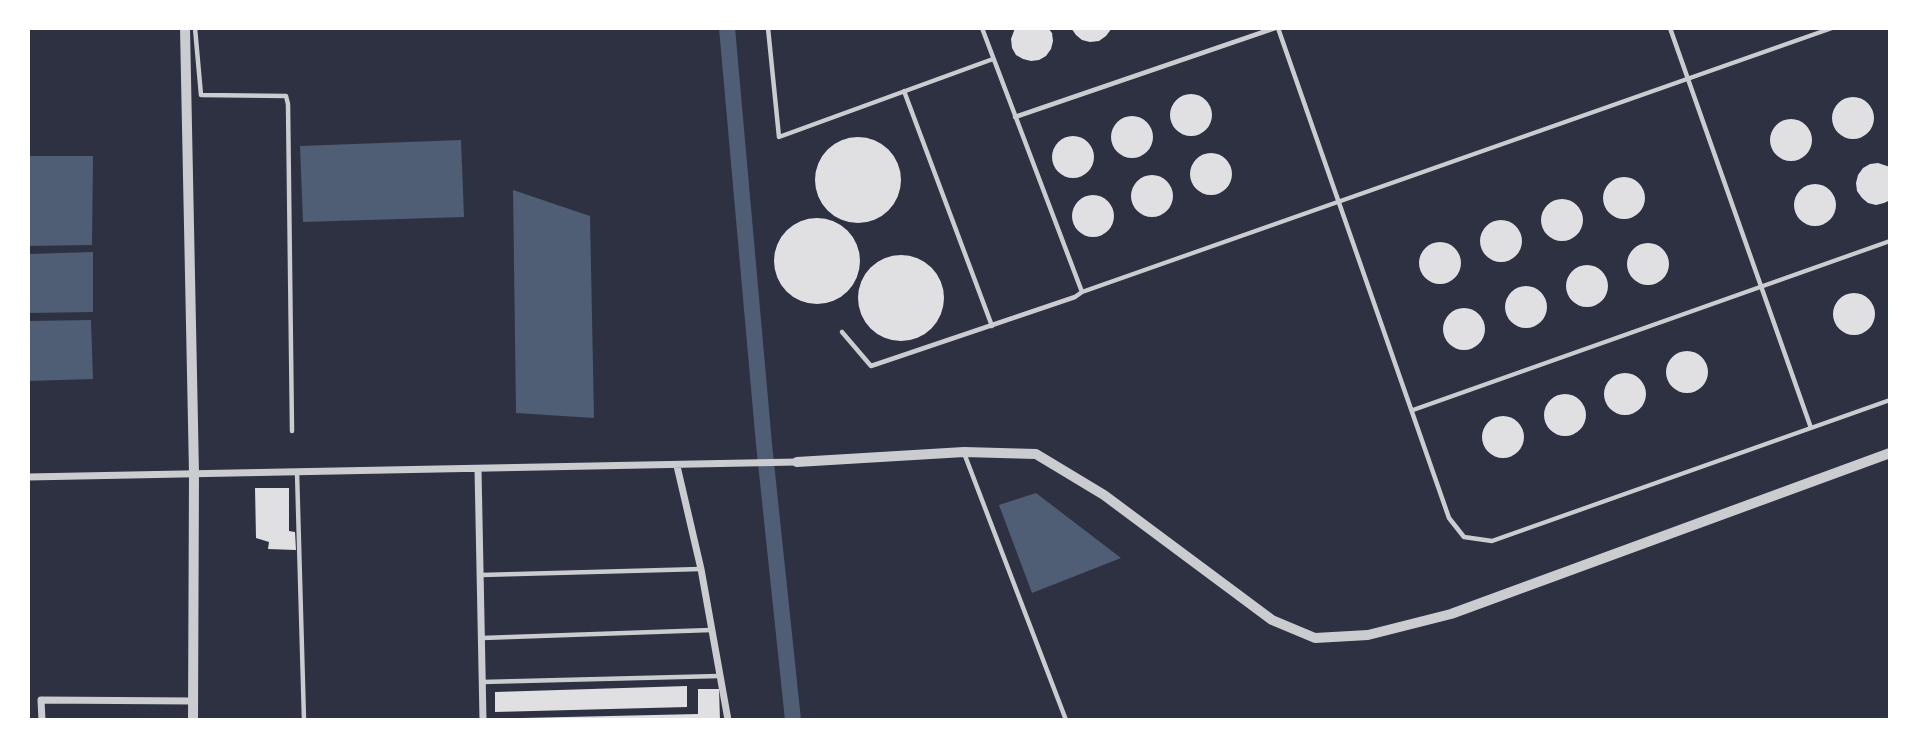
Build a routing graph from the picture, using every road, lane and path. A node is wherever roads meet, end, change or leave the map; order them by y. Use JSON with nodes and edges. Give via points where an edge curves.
{"nodes":[{"id":1,"x":185,"y":28,"type":"edge"},
{"id":2,"x":195,"y":28,"type":"edge"},
{"id":3,"x":768,"y":28,"type":"edge"},
{"id":4,"x":982,"y":28,"type":"edge"},
{"id":5,"x":1276,"y":28,"type":"edge"},
{"id":6,"x":1670,"y":28,"type":"edge"},
{"id":7,"x":1832,"y":28,"type":"edge"},
{"id":8,"x":993,"y":58,"type":"junction"},
{"id":9,"x":1689,"y":79,"type":"junction"},
{"id":10,"x":904,"y":91,"type":"junction"},
{"id":11,"x":1015,"y":117,"type":"junction"},
{"id":12,"x":1340,"y":203,"type":"junction"},
{"id":13,"x":1890,"y":241,"type":"edge"},
{"id":14,"x":1761,"y":287,"type":"junction"},
{"id":15,"x":1082,"y":292,"type":"junction"},
{"id":16,"x":992,"y":326,"type":"junction"},
{"id":17,"x":842,"y":332,"type":"dead end"},
{"id":18,"x":1890,"y":400,"type":"edge"},
{"id":19,"x":1412,"y":411,"type":"junction"},
{"id":20,"x":1811,"y":428,"type":"junction"},
{"id":21,"x":292,"y":430,"type":"dead end"},
{"id":22,"x":964,"y":452,"type":"junction"},
{"id":23,"x":1890,"y":453,"type":"edge"},
{"id":24,"x":797,"y":462,"type":"joint"},
{"id":25,"x":677,"y":466,"type":"junction"},
{"id":26,"x":478,"y":469,"type":"junction"},
{"id":27,"x":297,"y":472,"type":"junction"},
{"id":28,"x":194,"y":473,"type":"junction"},
{"id":29,"x":28,"y":477,"type":"edge"},
{"id":30,"x":701,"y":569,"type":"junction"},
{"id":31,"x":480,"y":575,"type":"junction"},
{"id":32,"x":712,"y":630,"type":"junction"},
{"id":33,"x":481,"y":638,"type":"junction"},
{"id":34,"x":720,"y":676,"type":"junction"},
{"id":35,"x":482,"y":682,"type":"junction"},
{"id":36,"x":193,"y":701,"type":"junction"},
{"id":37,"x":42,"y":720,"type":"edge"},
{"id":38,"x":193,"y":720,"type":"edge"},
{"id":39,"x":304,"y":720,"type":"edge"},
{"id":40,"x":483,"y":720,"type":"edge"},
{"id":41,"x":729,"y":720,"type":"edge"},
{"id":42,"x":1066,"y":720,"type":"edge"}],
"edges":[{"from":1,"to":28,"type":"street"},
{"from":2,"to":21,"type":"lane","via":[[201,95],[286,96],[288,104]]},
{"from":3,"to":10,"type":"lane","via":[[779,137]]},
{"from":4,"to":8,"type":"lane"},
{"from":5,"to":11,"type":"lane"},
{"from":5,"to":12,"type":"lane"},
{"from":6,"to":9,"type":"lane"},
{"from":7,"to":9,"type":"lane"},
{"from":8,"to":10,"type":"lane"},
{"from":8,"to":11,"type":"lane"},
{"from":9,"to":12,"type":"lane"},
{"from":9,"to":14,"type":"lane"},
{"from":10,"to":16,"type":"lane"},
{"from":11,"to":15,"type":"lane"},
{"from":12,"to":15,"type":"lane"},
{"from":12,"to":19,"type":"lane"},
{"from":13,"to":14,"type":"lane"},
{"from":14,"to":19,"type":"lane"},
{"from":14,"to":20,"type":"lane"},
{"from":15,"to":16,"type":"lane"},
{"from":16,"to":17,"type":"lane","via":[[871,366]]},
{"from":18,"to":20,"type":"lane"},
{"from":19,"to":20,"type":"lane","via":[[1450,519],[1464,537],[1492,541]]},
{"from":22,"to":23,"type":"street","via":[[1036,454],[1104,495],[1272,620],[1315,638],[1368,635],[1451,614]]},
{"from":22,"to":24,"type":"street"},
{"from":22,"to":42,"type":"lane"},
{"from":24,"to":25,"type":"street"},
{"from":25,"to":26,"type":"street"},
{"from":25,"to":30,"type":"street"},
{"from":26,"to":27,"type":"street"},
{"from":26,"to":31,"type":"street"},
{"from":27,"to":28,"type":"street"},
{"from":27,"to":39,"type":"lane"},
{"from":28,"to":29,"type":"street"},
{"from":28,"to":36,"type":"street"},
{"from":30,"to":31,"type":"lane"},
{"from":30,"to":32,"type":"street"},
{"from":31,"to":33,"type":"street"},
{"from":32,"to":33,"type":"lane"},
{"from":32,"to":34,"type":"street"},
{"from":33,"to":35,"type":"street"},
{"from":34,"to":35,"type":"lane"},
{"from":34,"to":41,"type":"street"},
{"from":35,"to":40,"type":"street"},
{"from":36,"to":37,"type":"street","via":[[41,700]]},
{"from":36,"to":38,"type":"street"}]}
